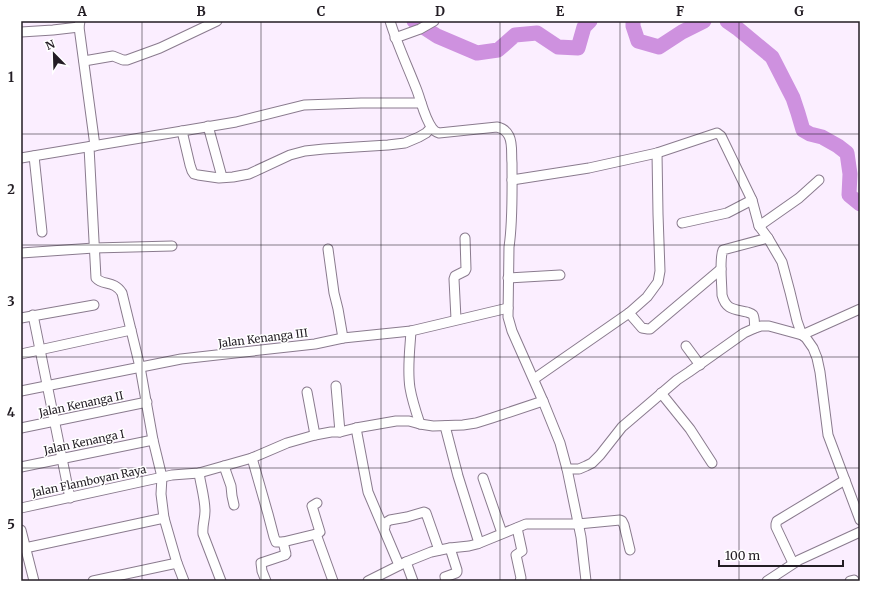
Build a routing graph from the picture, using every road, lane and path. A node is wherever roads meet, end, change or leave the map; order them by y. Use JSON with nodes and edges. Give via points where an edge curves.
{"nodes":[{"id":1,"x":217,"y":21,"type":"edge"},
{"id":2,"x":390,"y":21,"type":"edge"},
{"id":3,"x":432,"y":22,"type":"edge"},
{"id":4,"x":79,"y":24,"type":"edge"},
{"id":5,"x":21,"y":32,"type":"edge"},
{"id":6,"x":395,"y":38,"type":"junction"},
{"id":7,"x":84,"y":61,"type":"junction"},
{"id":8,"x":421,"y":103,"type":"junction"},
{"id":9,"x":208,"y":126,"type":"junction"},
{"id":10,"x":432,"y":128,"type":"junction"},
{"id":11,"x":182,"y":131,"type":"junction"},
{"id":12,"x":92,"y":147,"type":"junction"},
{"id":13,"x":658,"y":154,"type":"junction"},
{"id":14,"x":34,"y":156,"type":"junction"},
{"id":15,"x":21,"y":158,"type":"edge"},
{"id":16,"x":222,"y":178,"type":"junction"},
{"id":17,"x":512,"y":180,"type":"junction"},
{"id":18,"x":819,"y":180,"type":"dead end"},
{"id":19,"x":752,"y":200,"type":"junction"},
{"id":20,"x":682,"y":223,"type":"dead end"},
{"id":21,"x":759,"y":226,"type":"junction"},
{"id":22,"x":42,"y":232,"type":"dead end"},
{"id":23,"x":465,"y":238,"type":"dead end"},
{"id":24,"x":768,"y":238,"type":"junction"},
{"id":25,"x":172,"y":246,"type":"dead end"},
{"id":26,"x":94,"y":248,"type":"junction"},
{"id":27,"x":328,"y":249,"type":"dead end"},
{"id":28,"x":21,"y":253,"type":"edge"},
{"id":29,"x":721,"y":269,"type":"junction"},
{"id":30,"x":560,"y":275,"type":"dead end"},
{"id":31,"x":508,"y":278,"type":"junction"},
{"id":32,"x":94,"y":305,"type":"dead end"},
{"id":33,"x":508,"y":308,"type":"junction"},
{"id":34,"x":860,"y":309,"type":"edge"},
{"id":35,"x":629,"y":313,"type":"junction"},
{"id":36,"x":33,"y":315,"type":"junction"},
{"id":37,"x":21,"y":318,"type":"edge"},
{"id":38,"x":456,"y":319,"type":"junction"},
{"id":39,"x":755,"y":328,"type":"junction"},
{"id":40,"x":131,"y":330,"type":"junction"},
{"id":41,"x":411,"y":331,"type":"junction"},
{"id":42,"x":802,"y":335,"type":"junction"},
{"id":43,"x":343,"y":338,"type":"junction"},
{"id":44,"x":686,"y":346,"type":"dead end"},
{"id":45,"x":40,"y":350,"type":"junction"},
{"id":46,"x":21,"y":354,"type":"edge"},
{"id":47,"x":700,"y":365,"type":"junction"},
{"id":48,"x":140,"y":367,"type":"junction"},
{"id":49,"x":534,"y":379,"type":"junction"},
{"id":50,"x":47,"y":385,"type":"junction"},
{"id":51,"x":336,"y":386,"type":"dead end"},
{"id":52,"x":21,"y":390,"type":"edge"},
{"id":53,"x":307,"y":392,"type":"dead end"},
{"id":54,"x":661,"y":393,"type":"junction"},
{"id":55,"x":543,"y":401,"type":"junction"},
{"id":56,"x":147,"y":402,"type":"junction"},
{"id":57,"x":54,"y":422,"type":"junction"},
{"id":58,"x":420,"y":424,"type":"junction"},
{"id":59,"x":445,"y":426,"type":"junction"},
{"id":60,"x":21,"y":428,"type":"edge"},
{"id":61,"x":356,"y":428,"type":"junction"},
{"id":62,"x":340,"y":432,"type":"junction"},
{"id":63,"x":315,"y":435,"type":"junction"},
{"id":64,"x":153,"y":440,"type":"junction"},
{"id":65,"x":252,"y":458,"type":"junction"},
{"id":66,"x":62,"y":459,"type":"junction"},
{"id":67,"x":712,"y":463,"type":"dead end"},
{"id":68,"x":224,"y":466,"type":"junction"},
{"id":69,"x":21,"y":467,"type":"edge"},
{"id":70,"x":567,"y":469,"type":"junction"},
{"id":71,"x":199,"y":474,"type":"junction"},
{"id":72,"x":162,"y":477,"type":"junction"},
{"id":73,"x":483,"y":478,"type":"dead end"},
{"id":74,"x":845,"y":480,"type":"junction"},
{"id":75,"x":70,"y":498,"type":"junction"},
{"id":76,"x":317,"y":503,"type":"dead end"},
{"id":77,"x":234,"y":505,"type":"dead end"},
{"id":78,"x":21,"y":508,"type":"edge"},
{"id":79,"x":164,"y":518,"type":"junction"},
{"id":80,"x":860,"y":520,"type":"edge"},
{"id":81,"x":578,"y":524,"type":"junction"},
{"id":82,"x":384,"y":527,"type":"junction"},
{"id":83,"x":516,"y":528,"type":"junction"},
{"id":84,"x":21,"y":530,"type":"edge"},
{"id":85,"x":860,"y":532,"type":"edge"},
{"id":86,"x":316,"y":534,"type":"junction"},
{"id":87,"x":502,"y":534,"type":"junction"},
{"id":88,"x":283,"y":542,"type":"junction"},
{"id":89,"x":479,"y":543,"type":"junction"},
{"id":90,"x":25,"y":548,"type":"junction"},
{"id":91,"x":450,"y":548,"type":"junction"},
{"id":92,"x":439,"y":550,"type":"junction"},
{"id":93,"x":630,"y":550,"type":"dead end"},
{"id":94,"x":177,"y":563,"type":"junction"},
{"id":95,"x":403,"y":563,"type":"junction"},
{"id":96,"x":793,"y":563,"type":"junction"},
{"id":97,"x":34,"y":581,"type":"edge"},
{"id":98,"x":93,"y":581,"type":"edge"},
{"id":99,"x":184,"y":581,"type":"edge"},
{"id":100,"x":221,"y":581,"type":"edge"},
{"id":101,"x":266,"y":581,"type":"edge"},
{"id":102,"x":333,"y":581,"type":"edge"},
{"id":103,"x":368,"y":581,"type":"edge"},
{"id":104,"x":414,"y":581,"type":"edge"},
{"id":105,"x":446,"y":581,"type":"edge"},
{"id":106,"x":520,"y":581,"type":"edge"},
{"id":107,"x":586,"y":581,"type":"edge"},
{"id":108,"x":767,"y":581,"type":"edge"}],
"edges":[{"from":1,"to":7,"type":"street","via":[[160,48],[127,60],[113,56]]},
{"from":2,"to":6,"type":"street"},
{"from":3,"to":6,"type":"street"},
{"from":4,"to":5,"type":"street","via":[[53,30]]},
{"from":4,"to":7,"type":"street"},
{"from":6,"to":8,"type":"street"},
{"from":7,"to":12,"type":"street"},
{"from":8,"to":9,"type":"street","via":[[304,104],[236,122]]},
{"from":8,"to":10,"type":"street"},
{"from":9,"to":11,"type":"street"},
{"from":9,"to":16,"type":"street"},
{"from":10,"to":16,"type":"street","via":[[405,143],[305,151],[250,174]]},
{"from":10,"to":17,"type":"street","via":[[439,133],[497,127],[506,131],[510,141]]},
{"from":11,"to":12,"type":"street"},
{"from":11,"to":16,"type":"street","via":[[194,174]]},
{"from":12,"to":14,"type":"street"},
{"from":12,"to":26,"type":"street"},
{"from":13,"to":17,"type":"street"},
{"from":13,"to":19,"type":"street","via":[[718,133]]},
{"from":13,"to":35,"type":"street","via":[[658,282]]},
{"from":14,"to":15,"type":"street"},
{"from":14,"to":22,"type":"street"},
{"from":17,"to":31,"type":"street"},
{"from":18,"to":21,"type":"street","via":[[799,198]]},
{"from":19,"to":20,"type":"street","via":[[726,213]]},
{"from":19,"to":21,"type":"street"},
{"from":21,"to":24,"type":"street"},
{"from":23,"to":38,"type":"street","via":[[466,269],[454,279]]},
{"from":24,"to":29,"type":"street","via":[[723,250]]},
{"from":24,"to":42,"type":"street","via":[[782,262]]},
{"from":25,"to":26,"type":"street"},
{"from":26,"to":28,"type":"street"},
{"from":26,"to":40,"type":"street","via":[[96,278],[120,289]]},
{"from":27,"to":43,"type":"street"},
{"from":29,"to":35,"type":"street","via":[[648,329],[642,328]]},
{"from":29,"to":39,"type":"street","via":[[722,295],[726,304],[734,310],[752,314]]},
{"from":30,"to":31,"type":"street"},
{"from":31,"to":33,"type":"street"},
{"from":32,"to":36,"type":"street"},
{"from":33,"to":38,"type":"street","name":"Jalan Kenanga III"},
{"from":33,"to":49,"type":"street","via":[[512,332]]},
{"from":34,"to":42,"type":"street"},
{"from":35,"to":49,"type":"street"},
{"from":36,"to":37,"type":"street"},
{"from":36,"to":45,"type":"street"},
{"from":38,"to":41,"type":"street","name":"Jalan Kenanga III"},
{"from":39,"to":42,"type":"street","via":[[769,326]]},
{"from":39,"to":47,"type":"street"},
{"from":40,"to":45,"type":"street"},
{"from":40,"to":48,"type":"street"},
{"from":41,"to":43,"type":"street","name":"Jalan Kenanga III"},
{"from":41,"to":58,"type":"street","via":[[410,386]]},
{"from":42,"to":74,"type":"street","via":[[810,343],[817,358],[828,435]]},
{"from":43,"to":48,"type":"street","name":"Jalan Kenanga III","via":[[315,344],[181,359]]},
{"from":44,"to":47,"type":"street"},
{"from":45,"to":46,"type":"street"},
{"from":45,"to":50,"type":"street"},
{"from":47,"to":54,"type":"street"},
{"from":48,"to":50,"type":"street","name":"Jalan Kenanga III"},
{"from":48,"to":56,"type":"street"},
{"from":49,"to":55,"type":"street"},
{"from":50,"to":52,"type":"street","name":"Jalan Kenanga III"},
{"from":50,"to":57,"type":"street"},
{"from":51,"to":62,"type":"street"},
{"from":53,"to":63,"type":"street"},
{"from":54,"to":67,"type":"street","via":[[690,429]]},
{"from":54,"to":70,"type":"street","via":[[622,427],[592,463],[579,469]]},
{"from":55,"to":59,"type":"street","name":"Jalan Flamboyan Raya","via":[[476,423]]},
{"from":55,"to":70,"type":"street","via":[[560,443]]},
{"from":56,"to":57,"type":"street","name":"Jalan Kenanga II"},
{"from":56,"to":64,"type":"street"},
{"from":57,"to":60,"type":"street","name":"Jalan Kenanga II"},
{"from":57,"to":66,"type":"street"},
{"from":58,"to":59,"type":"street","name":"Jalan Flamboyan Raya"},
{"from":58,"to":61,"type":"street","name":"Jalan Flamboyan Raya","via":[[396,421]]},
{"from":59,"to":89,"type":"street"},
{"from":61,"to":62,"type":"street","name":"Jalan Flamboyan Raya"},
{"from":61,"to":82,"type":"street","via":[[368,492]]},
{"from":62,"to":63,"type":"street","name":"Jalan Flamboyan Raya"},
{"from":63,"to":65,"type":"street","name":"Jalan Flamboyan Raya","via":[[287,443]]},
{"from":64,"to":66,"type":"street","name":"Jalan Kenanga I"},
{"from":64,"to":72,"type":"street"},
{"from":65,"to":68,"type":"street","name":"Jalan Flamboyan Raya"},
{"from":65,"to":88,"type":"street","via":[[274,537],[276,542]]},
{"from":66,"to":69,"type":"street","name":"Jalan Kenanga I"},
{"from":66,"to":75,"type":"street"},
{"from":68,"to":71,"type":"street","name":"Jalan Flamboyan Raya"},
{"from":68,"to":77,"type":"street"},
{"from":70,"to":81,"type":"street"},
{"from":71,"to":72,"type":"street","name":"Jalan Flamboyan Raya"},
{"from":71,"to":100,"type":"street","via":[[205,512],[203,534]]},
{"from":72,"to":75,"type":"street","name":"Jalan Flamboyan Raya"},
{"from":72,"to":79,"type":"street"},
{"from":73,"to":87,"type":"street"},
{"from":74,"to":80,"type":"street"},
{"from":74,"to":96,"type":"street","via":[[777,521],[776,527]]},
{"from":75,"to":78,"type":"street","name":"Jalan Flamboyan Raya"},
{"from":76,"to":86,"type":"street","via":[[312,506],[320,532]]},
{"from":79,"to":90,"type":"street"},
{"from":79,"to":94,"type":"street"},
{"from":81,"to":83,"type":"street","via":[[526,524]]},
{"from":81,"to":93,"type":"street","via":[[622,521]]},
{"from":81,"to":107,"type":"street"},
{"from":82,"to":92,"type":"street","via":[[390,520],[424,512]]},
{"from":82,"to":95,"type":"street"},
{"from":83,"to":87,"type":"street"},
{"from":83,"to":106,"type":"street","via":[[522,551],[516,556]]},
{"from":84,"to":90,"type":"street"},
{"from":85,"to":96,"type":"street"},
{"from":86,"to":88,"type":"street"},
{"from":86,"to":102,"type":"street"},
{"from":87,"to":89,"type":"street"},
{"from":88,"to":101,"type":"street","via":[[285,555],[261,562]]},
{"from":89,"to":91,"type":"street"},
{"from":90,"to":97,"type":"street"},
{"from":91,"to":92,"type":"street"},
{"from":91,"to":105,"type":"street","via":[[458,570],[445,577]]},
{"from":92,"to":95,"type":"street"},
{"from":94,"to":98,"type":"street"},
{"from":94,"to":99,"type":"street"},
{"from":95,"to":103,"type":"street"},
{"from":95,"to":104,"type":"street"},
{"from":96,"to":108,"type":"street"}]}
